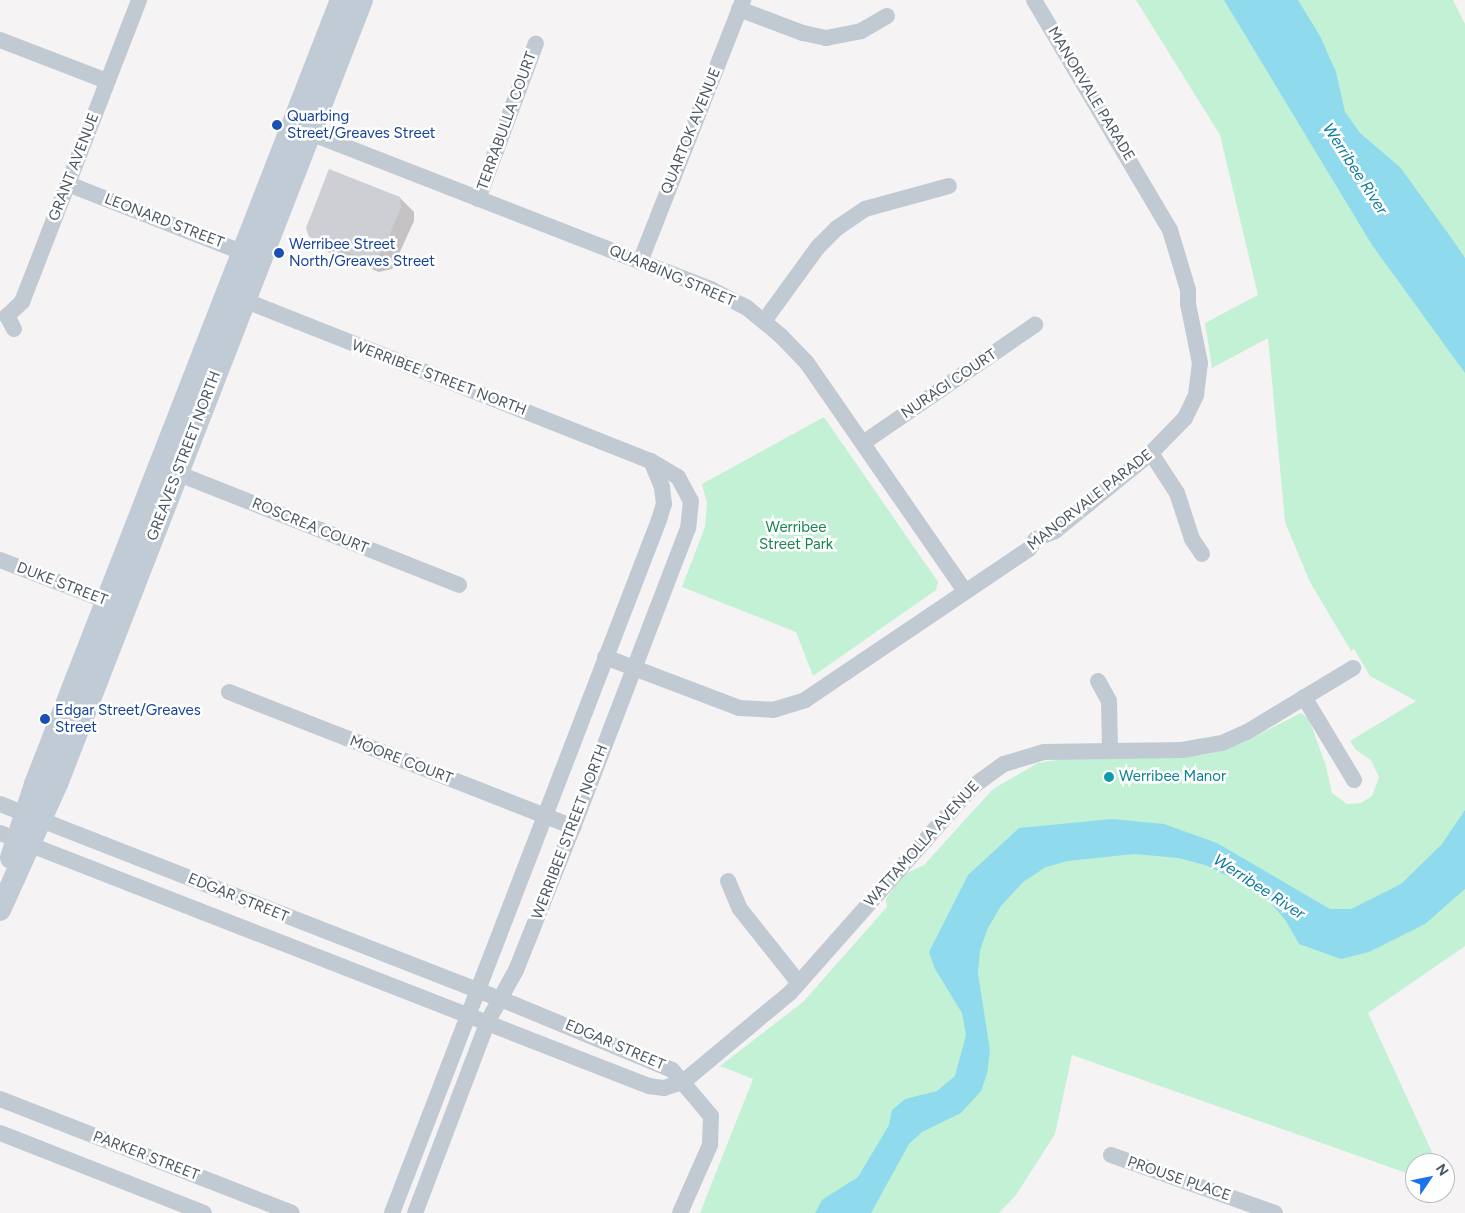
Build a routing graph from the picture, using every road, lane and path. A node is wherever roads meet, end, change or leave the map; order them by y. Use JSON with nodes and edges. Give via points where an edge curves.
{"nodes":[{"id":1,"x":139,"y":0,"type":"edge"},
{"id":2,"x":341,"y":0,"type":"edge"},
{"id":3,"x":362,"y":0,"type":"edge"},
{"id":4,"x":1034,"y":0,"type":"edge"},
{"id":5,"x":741,"y":4,"type":"edge"},
{"id":6,"x":887,"y":16,"type":"dead end"},
{"id":7,"x":0,"y":40,"type":"edge"},
{"id":8,"x":536,"y":43,"type":"dead end"},
{"id":9,"x":107,"y":81,"type":"junction"},
{"id":10,"x":301,"y":129,"type":"junction"},
{"id":11,"x":68,"y":184,"type":"junction"},
{"id":12,"x":948,"y":186,"type":"dead end"},
{"id":13,"x":478,"y":199,"type":"junction"},
{"id":14,"x":252,"y":256,"type":"junction"},
{"id":15,"x":640,"y":262,"type":"junction"},
{"id":16,"x":235,"y":297,"type":"junction"},
{"id":17,"x":7,"y":321,"type":"edge"},
{"id":18,"x":764,"y":321,"type":"junction"},
{"id":19,"x":1035,"y":325,"type":"dead end"},
{"id":20,"x":863,"y":443,"type":"junction"},
{"id":21,"x":1151,"y":453,"type":"junction"},
{"id":22,"x":651,"y":461,"type":"junction"},
{"id":23,"x":169,"y":470,"type":"junction"},
{"id":24,"x":1202,"y":554,"type":"dead end"},
{"id":25,"x":0,"y":560,"type":"edge"},
{"id":26,"x":459,"y":585,"type":"dead end"},
{"id":27,"x":965,"y":590,"type":"junction"},
{"id":28,"x":116,"y":604,"type":"junction"},
{"id":29,"x":605,"y":657,"type":"junction"},
{"id":30,"x":1353,"y":668,"type":"dead end"},
{"id":31,"x":634,"y":670,"type":"junction"},
{"id":32,"x":1098,"y":681,"type":"dead end"},
{"id":33,"x":229,"y":692,"type":"dead end"},
{"id":34,"x":1304,"y":697,"type":"junction"},
{"id":35,"x":1110,"y":750,"type":"junction"},
{"id":36,"x":1354,"y":780,"type":"dead end"},
{"id":37,"x":0,"y":804,"type":"edge"},
{"id":38,"x":544,"y":815,"type":"junction"},
{"id":39,"x":33,"y":817,"type":"junction"},
{"id":40,"x":573,"y":827,"type":"junction"},
{"id":41,"x":15,"y":839,"type":"edge"},
{"id":42,"x":728,"y":881,"type":"dead end"},
{"id":43,"x":0,"y":892,"type":"edge"},
{"id":44,"x":0,"y":910,"type":"edge"},
{"id":45,"x":798,"y":982,"type":"junction"},
{"id":46,"x":476,"y":991,"type":"junction"},
{"id":47,"x":500,"y":999,"type":"junction"},
{"id":48,"x":468,"y":1016,"type":"junction"},
{"id":49,"x":488,"y":1021,"type":"junction"},
{"id":50,"x":683,"y":1082,"type":"junction"},
{"id":51,"x":0,"y":1099,"type":"edge"},
{"id":52,"x":0,"y":1133,"type":"edge"},
{"id":53,"x":1111,"y":1155,"type":"dead end"},
{"id":54,"x":204,"y":1213,"type":"edge"},
{"id":55,"x":292,"y":1213,"type":"edge"},
{"id":56,"x":392,"y":1213,"type":"edge"},
{"id":57,"x":415,"y":1213,"type":"edge"},
{"id":58,"x":680,"y":1213,"type":"edge"},
{"id":59,"x":1275,"y":1213,"type":"edge"}],
"edges":[{"from":1,"to":9,"type":"street","name":"GRANT AVENUE"},
{"from":2,"to":10,"type":"street","name":"GREAVES STREET NORTH"},
{"from":3,"to":10,"type":"street","name":"GREAVES STREET NORTH"},
{"from":4,"to":21,"type":"street","name":"MANORVALE PARADE","via":[[1162,213],[1187,284],[1189,312],[1199,348],[1197,388],[1178,427]]},
{"from":5,"to":6,"type":"street","via":[[803,34],[826,38],[861,31]]},
{"from":5,"to":15,"type":"street","name":"QUARTOK AVENUE"},
{"from":7,"to":9,"type":"street"},
{"from":8,"to":13,"type":"street","name":"TERRABULLA COURT"},
{"from":9,"to":11,"type":"street","name":"GRANT AVENUE"},
{"from":10,"to":13,"type":"street","name":"QUARBING STREET"},
{"from":10,"to":14,"type":"street","name":"GREAVES STREET NORTH"},
{"from":11,"to":14,"type":"street","name":"LEONARD STREET"},
{"from":11,"to":17,"type":"street","name":"GRANT AVENUE","via":[[22,302]]},
{"from":12,"to":18,"type":"street","via":[[864,209],[837,228],[818,247]]},
{"from":13,"to":15,"type":"street","name":"QUARBING STREET"},
{"from":14,"to":16,"type":"street","name":"GREAVES STREET NORTH"},
{"from":15,"to":18,"type":"street","name":"QUARBING STREET","via":[[731,298]]},
{"from":16,"to":22,"type":"street","name":"WERRIBEE STREET NORTH"},
{"from":16,"to":23,"type":"street","name":"GREAVES STREET NORTH"},
{"from":18,"to":20,"type":"street","name":"QUARBING STREET","via":[[807,363]]},
{"from":19,"to":20,"type":"street","name":"NURAGI COURT"},
{"from":20,"to":27,"type":"street","name":"QUARBING STREET"},
{"from":21,"to":24,"type":"street","via":[[1177,493],[1192,539]]},
{"from":21,"to":27,"type":"street","name":"MANORVALE PARADE","via":[[1055,531],[1040,536],[1029,549]]},
{"from":22,"to":29,"type":"street","name":"WERRIBEE STREET NORTH","via":[[662,487],[664,504]]},
{"from":22,"to":31,"type":"street","name":"WERRIBEE STREET NORTH","via":[[678,477],[687,490],[692,511]]},
{"from":23,"to":26,"type":"street","name":"ROSCREA COURT"},
{"from":23,"to":28,"type":"street","name":"GREAVES STREET NORTH"},
{"from":25,"to":28,"type":"street","name":"DUKE STREET"},
{"from":27,"to":31,"type":"street","name":"MANORVALE PARADE","via":[[821,690],[773,710],[739,708]]},
{"from":28,"to":39,"type":"street","name":"GREAVES STREET NORTH"},
{"from":29,"to":31,"type":"street","name":"MANORVALE PARADE"},
{"from":29,"to":38,"type":"street","name":"WERRIBEE STREET NORTH"},
{"from":30,"to":34,"type":"street","name":"WATTAMOLLA AVENUE"},
{"from":31,"to":40,"type":"street","name":"WERRIBEE STREET NORTH"},
{"from":32,"to":35,"type":"street","via":[[1109,701]]},
{"from":33,"to":38,"type":"street","name":"MOORE COURT"},
{"from":34,"to":35,"type":"street","name":"WATTAMOLLA AVENUE","via":[[1247,732],[1222,742],[1182,750]]},
{"from":34,"to":36,"type":"street"},
{"from":35,"to":45,"type":"street","name":"WATTAMOLLA AVENUE","via":[[1044,752],[1004,764],[984,776]]},
{"from":37,"to":39,"type":"street","name":"EDGAR STREET"},
{"from":38,"to":40,"type":"street","name":"MOORE COURT"},
{"from":38,"to":46,"type":"street","name":"WERRIBEE STREET NORTH"},
{"from":39,"to":41,"type":"street","name":"GREAVES STREET NORTH"},
{"from":39,"to":46,"type":"street","name":"EDGAR STREET"},
{"from":40,"to":47,"type":"street","name":"WERRIBEE STREET NORTH","via":[[516,970]]},
{"from":41,"to":43,"type":"street","name":"GREAVES STREET NORTH"},
{"from":41,"to":44,"type":"street","name":"GREAVES STREET NORTH"},
{"from":41,"to":48,"type":"street","name":"EDGAR STREET"},
{"from":42,"to":45,"type":"street","via":[[740,910]]},
{"from":45,"to":50,"type":"street","name":"WATTAMOLLA AVENUE"},
{"from":46,"to":47,"type":"street","name":"EDGAR STREET"},
{"from":46,"to":48,"type":"street","name":"WERRIBEE STREET NORTH"},
{"from":47,"to":49,"type":"street","name":"WERRIBEE STREET NORTH"},
{"from":47,"to":50,"type":"street","name":"EDGAR STREET","via":[[657,1061]]},
{"from":48,"to":49,"type":"street","name":"EDGAR STREET"},
{"from":48,"to":56,"type":"street","name":"WERRIBEE STREET NORTH"},
{"from":49,"to":50,"type":"street","name":"EDGAR STREET","via":[[649,1086],[664,1088]]},
{"from":49,"to":57,"type":"street","name":"WERRIBEE STREET NORTH"},
{"from":50,"to":58,"type":"street","via":[[705,1106],[710,1116],[711,1131],[710,1145]]},
{"from":51,"to":55,"type":"street","name":"PARKER STREET"},
{"from":52,"to":54,"type":"street"},
{"from":53,"to":59,"type":"street","name":"PROUSE PLACE"}]}
